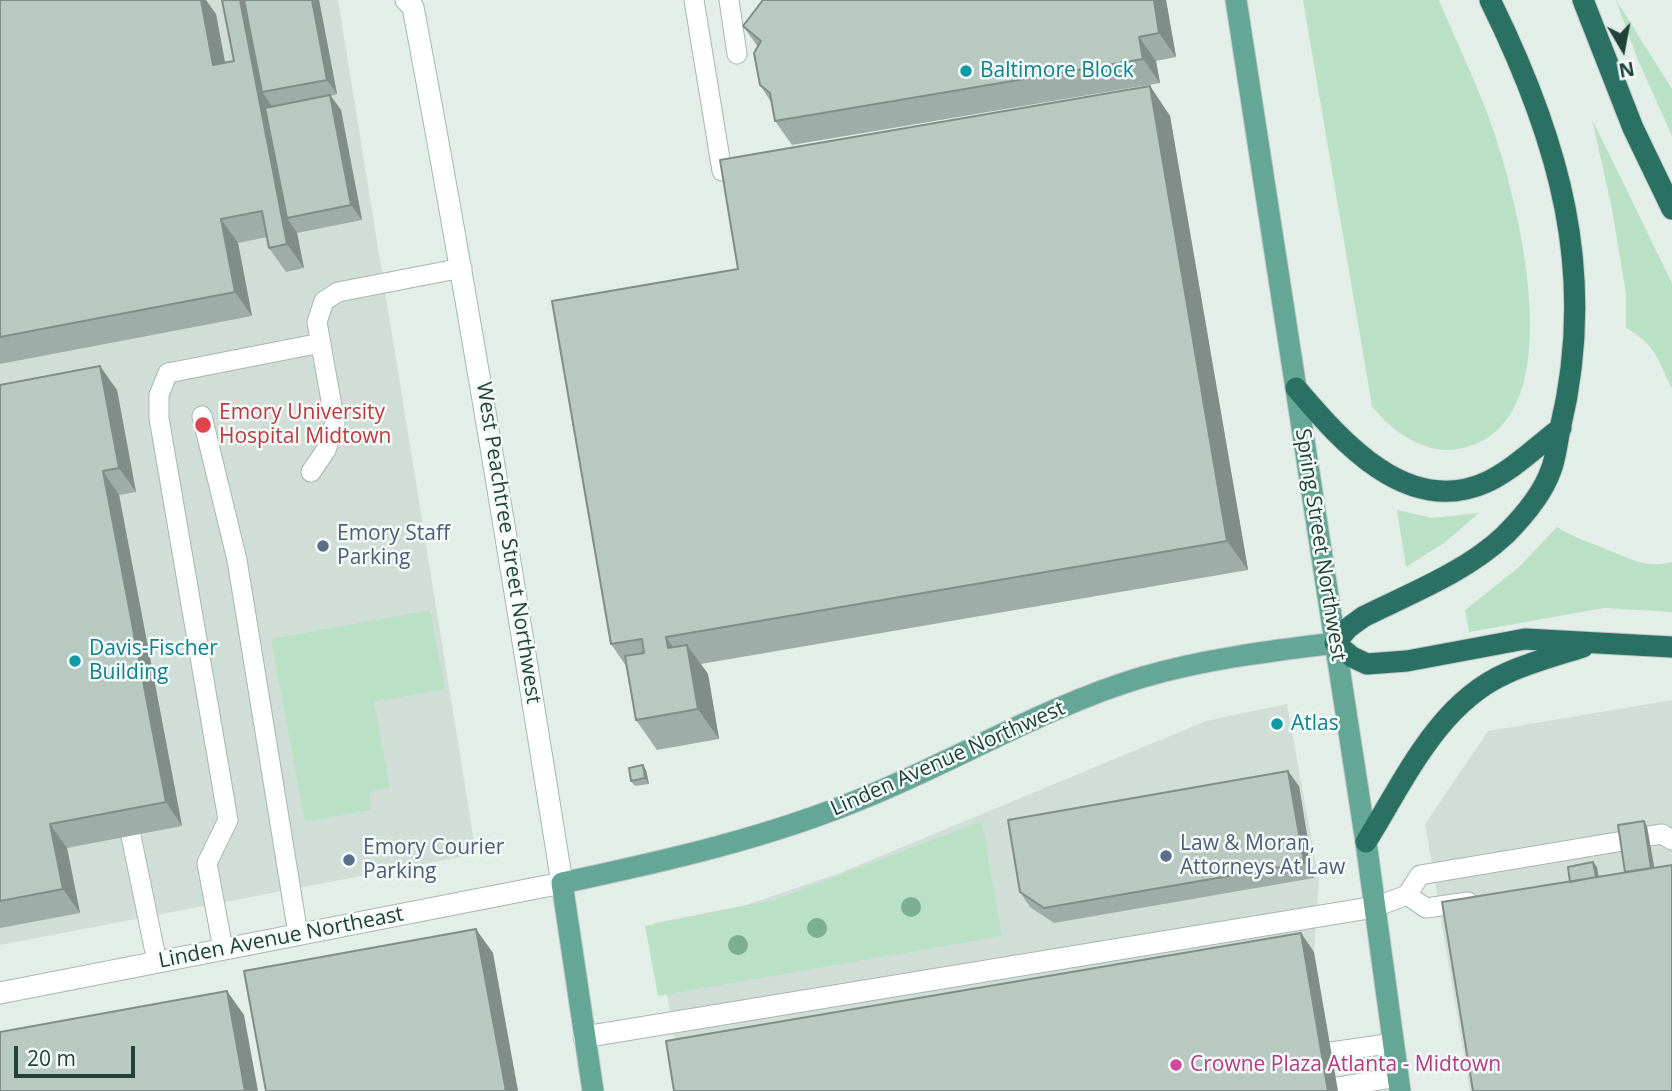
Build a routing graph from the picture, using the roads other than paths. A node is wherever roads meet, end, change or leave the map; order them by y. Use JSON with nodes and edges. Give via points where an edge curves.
{"nodes":[{"id":1,"x":694,"y":0,"type":"edge"},
{"id":2,"x":729,"y":0,"type":"edge"},
{"id":3,"x":1236,"y":0,"type":"edge"},
{"id":4,"x":1490,"y":0,"type":"edge"},
{"id":5,"x":1583,"y":0,"type":"edge"},
{"id":6,"x":411,"y":2,"type":"edge"},
{"id":7,"x":737,"y":54,"type":"dead end"},
{"id":8,"x":749,"y":166,"type":"edge"},
{"id":9,"x":1667,"y":200,"type":"edge"},
{"id":10,"x":462,"y":268,"type":"junction"},
{"id":11,"x":321,"y":343,"type":"junction"},
{"id":12,"x":1296,"y":388,"type":"junction"},
{"id":13,"x":202,"y":416,"type":"dead end"},
{"id":14,"x":1560,"y":428,"type":"junction"},
{"id":15,"x":311,"y":472,"type":"dead end"},
{"id":16,"x":1335,"y":643,"type":"junction"},
{"id":17,"x":1592,"y":644,"type":"junction"},
{"id":18,"x":1672,"y":647,"type":"edge"},
{"id":19,"x":131,"y":836,"type":"edge"},
{"id":20,"x":1649,"y":836,"type":"edge"},
{"id":21,"x":1672,"y":839,"type":"edge"},
{"id":22,"x":1623,"y":841,"type":"edge"},
{"id":23,"x":1366,"y":842,"type":"junction"},
{"id":24,"x":562,"y":883,"type":"junction"},
{"id":25,"x":1407,"y":895,"type":"junction"},
{"id":26,"x":1493,"y":898,"type":"edge"},
{"id":27,"x":1375,"y":907,"type":"junction"},
{"id":28,"x":298,"y":934,"type":"junction"},
{"id":29,"x":223,"y":949,"type":"junction"},
{"id":30,"x":157,"y":962,"type":"junction"},
{"id":31,"x":0,"y":993,"type":"edge"},
{"id":32,"x":584,"y":1037,"type":"junction"},
{"id":33,"x":1394,"y":1043,"type":"junction"},
{"id":34,"x":1331,"y":1052,"type":"dead end"},
{"id":35,"x":1399,"y":1084,"type":"edge"},
{"id":36,"x":1337,"y":1087,"type":"dead end"},
{"id":37,"x":593,"y":1091,"type":"edge"}],
"edges":[{"from":1,"to":8,"type":"lane","via":[[722,171]]},
{"from":2,"to":7,"type":"lane"},
{"from":3,"to":12,"type":"main road","name":"Spring Street Northwest"},
{"from":4,"to":14,"type":"highway","via":[[1545,128],[1570,228],[1575,267],[1574,361]]},
{"from":5,"to":9,"type":"highway"},
{"from":6,"to":10,"type":"street","name":"West Peachtree Street Northwest"},
{"from":10,"to":11,"type":"lane","via":[[338,292],[324,301],[317,322]]},
{"from":10,"to":24,"type":"street","name":"West Peachtree Street Northwest"},
{"from":11,"to":15,"type":"lane","via":[[335,424],[326,450]]},
{"from":11,"to":29,"type":"lane","via":[[168,373],[159,395],[159,418],[228,820],[207,863]]},
{"from":12,"to":14,"type":"highway","via":[[1354,451],[1426,492],[1452,492],[1486,482]]},
{"from":12,"to":16,"type":"main road","name":"Spring Street Northwest"},
{"from":13,"to":28,"type":"lane","via":[[237,560]]},
{"from":14,"to":16,"type":"highway","via":[[1551,471],[1504,535],[1467,563],[1363,617]]},
{"from":16,"to":17,"type":"highway","via":[[1367,664],[1407,662],[1525,639]]},
{"from":16,"to":23,"type":"main road","name":"Spring Street Northwest"},
{"from":16,"to":24,"type":"main road","name":"Linden Avenue Northwest","via":[[1253,653],[1142,678],[1024,723],[865,798],[772,832]]},
{"from":17,"to":18,"type":"highway"},
{"from":17,"to":23,"type":"highway","via":[[1506,673],[1458,705],[1427,743]]},
{"from":19,"to":30,"type":"lane"},
{"from":20,"to":21,"type":"lane","via":[[1662,834]]},
{"from":22,"to":25,"type":"lane","via":[[1420,875]]},
{"from":23,"to":27,"type":"main road","name":"Spring Street Northwest"},
{"from":24,"to":28,"type":"street","name":"Linden Avenue Northeast"},
{"from":24,"to":32,"type":"main road","name":"West Peachtree Street Northwest"},
{"from":25,"to":26,"type":"lane","via":[[1426,908]]},
{"from":25,"to":27,"type":"lane"},
{"from":27,"to":32,"type":"street","via":[[707,1024]]},
{"from":27,"to":33,"type":"main road","name":"Spring Street Northwest"},
{"from":28,"to":29,"type":"street","name":"Linden Avenue Northeast"},
{"from":29,"to":30,"type":"street","name":"Linden Avenue Northeast"},
{"from":30,"to":31,"type":"street","name":"Linden Avenue Northeast"},
{"from":32,"to":37,"type":"main road","name":"West Peachtree Street Northwest"},
{"from":33,"to":34,"type":"lane"},
{"from":33,"to":35,"type":"main road","name":"Spring Street Northwest"},
{"from":35,"to":36,"type":"lane"}]}
